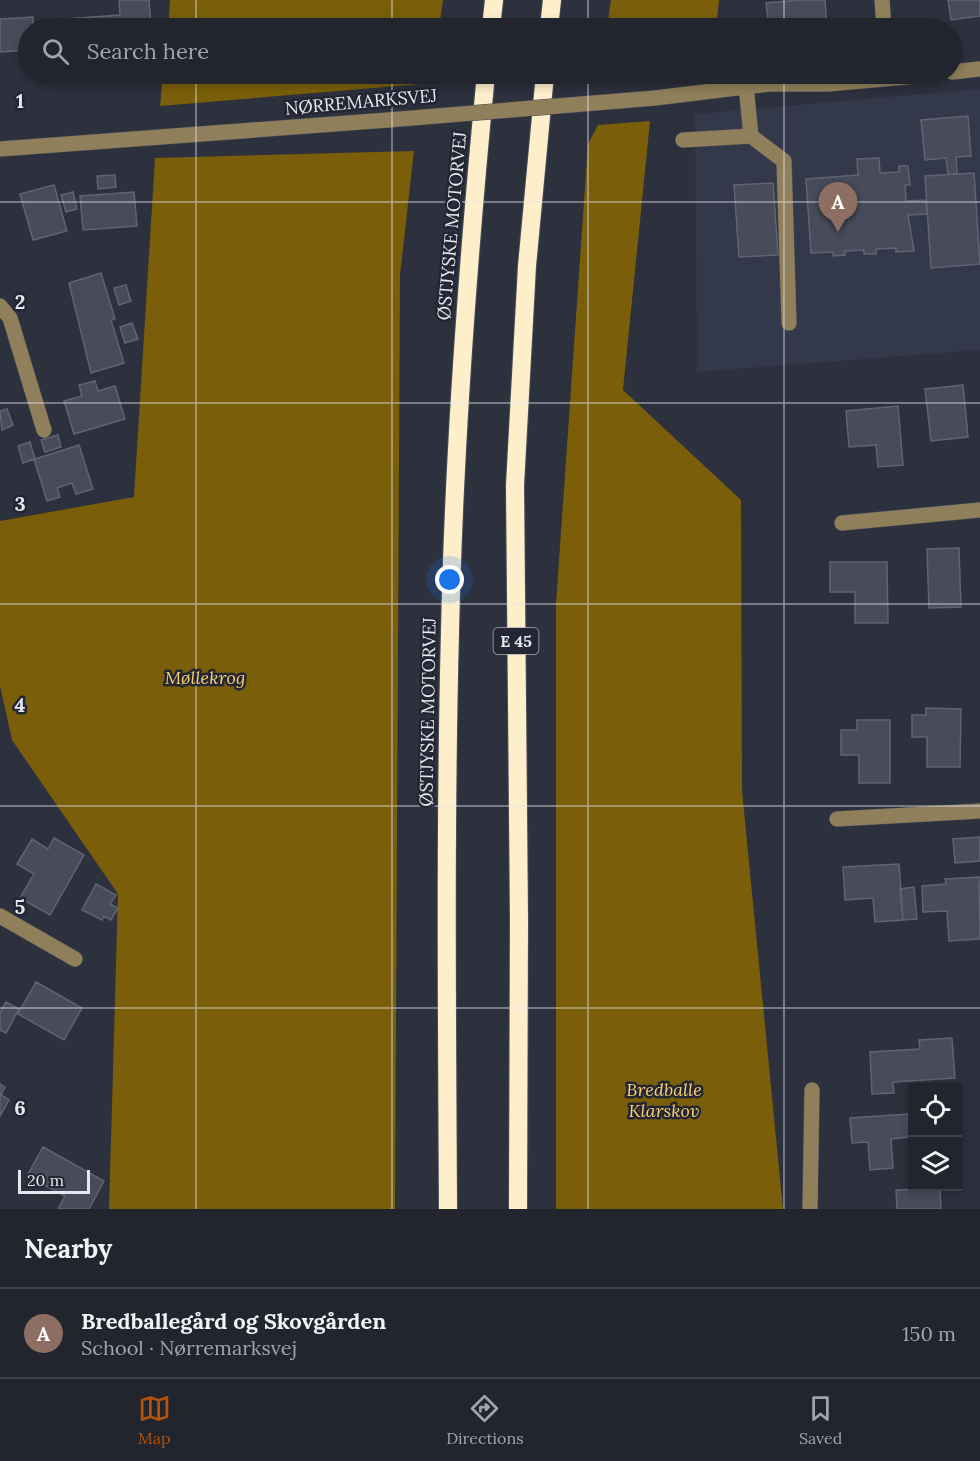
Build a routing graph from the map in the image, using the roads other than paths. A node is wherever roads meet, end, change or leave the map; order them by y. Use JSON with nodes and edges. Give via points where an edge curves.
{"nodes":[{"id":1,"x":494,"y":0,"type":"edge"},
{"id":2,"x":552,"y":0,"type":"edge"},
{"id":3,"x":882,"y":0,"type":"edge"},
{"id":4,"x":492,"y":18,"type":"edge"},
{"id":5,"x":550,"y":18,"type":"edge"},
{"id":6,"x":883,"y":18,"type":"edge"},
{"id":7,"x":980,"y":69,"type":"edge"},
{"id":8,"x":962,"y":71,"type":"edge"},
{"id":9,"x":485,"y":84,"type":"edge"},
{"id":10,"x":544,"y":84,"type":"edge"},
{"id":11,"x":828,"y":84,"type":"edge"},
{"id":12,"x":746,"y":86,"type":"junction"},
{"id":13,"x":751,"y":136,"type":"junction"},
{"id":14,"x":683,"y":140,"type":"dead end"},
{"id":15,"x":0,"y":149,"type":"edge"},
{"id":16,"x":0,"y":306,"type":"edge"},
{"id":17,"x":789,"y":323,"type":"dead end"},
{"id":18,"x":44,"y":430,"type":"dead end"},
{"id":19,"x":980,"y":510,"type":"edge"},
{"id":20,"x":842,"y":524,"type":"dead end"},
{"id":21,"x":980,"y":811,"type":"edge"},
{"id":22,"x":837,"y":819,"type":"dead end"},
{"id":23,"x":0,"y":916,"type":"edge"},
{"id":24,"x":75,"y":959,"type":"dead end"},
{"id":25,"x":812,"y":1090,"type":"dead end"},
{"id":26,"x":448,"y":1209,"type":"edge"},
{"id":27,"x":518,"y":1209,"type":"edge"},
{"id":28,"x":810,"y":1209,"type":"edge"}],
"edges":[{"from":1,"to":4,"type":"highway"},
{"from":2,"to":5,"type":"highway"},
{"from":3,"to":6,"type":"street"},
{"from":7,"to":8,"type":"street"},
{"from":9,"to":26,"type":"highway","name":"ØSTJYSKE MOTORVEJ","via":[[468,268],[451,597]]},
{"from":10,"to":27,"type":"highway","number":"E 45","via":[[527,266],[515,485]]},
{"from":11,"to":12,"type":"street","name":"NØRREMARKSVEJ"},
{"from":12,"to":13,"type":"street"},
{"from":12,"to":15,"type":"street","name":"NØRREMARKSVEJ","bridge":true,"via":[[655,98]]},
{"from":13,"to":14,"type":"street"},
{"from":13,"to":17,"type":"street","via":[[783,161]]},
{"from":16,"to":18,"type":"street","via":[[10,318]]},
{"from":19,"to":20,"type":"street"},
{"from":21,"to":22,"type":"street"},
{"from":23,"to":24,"type":"street"},
{"from":25,"to":28,"type":"street"}]}
